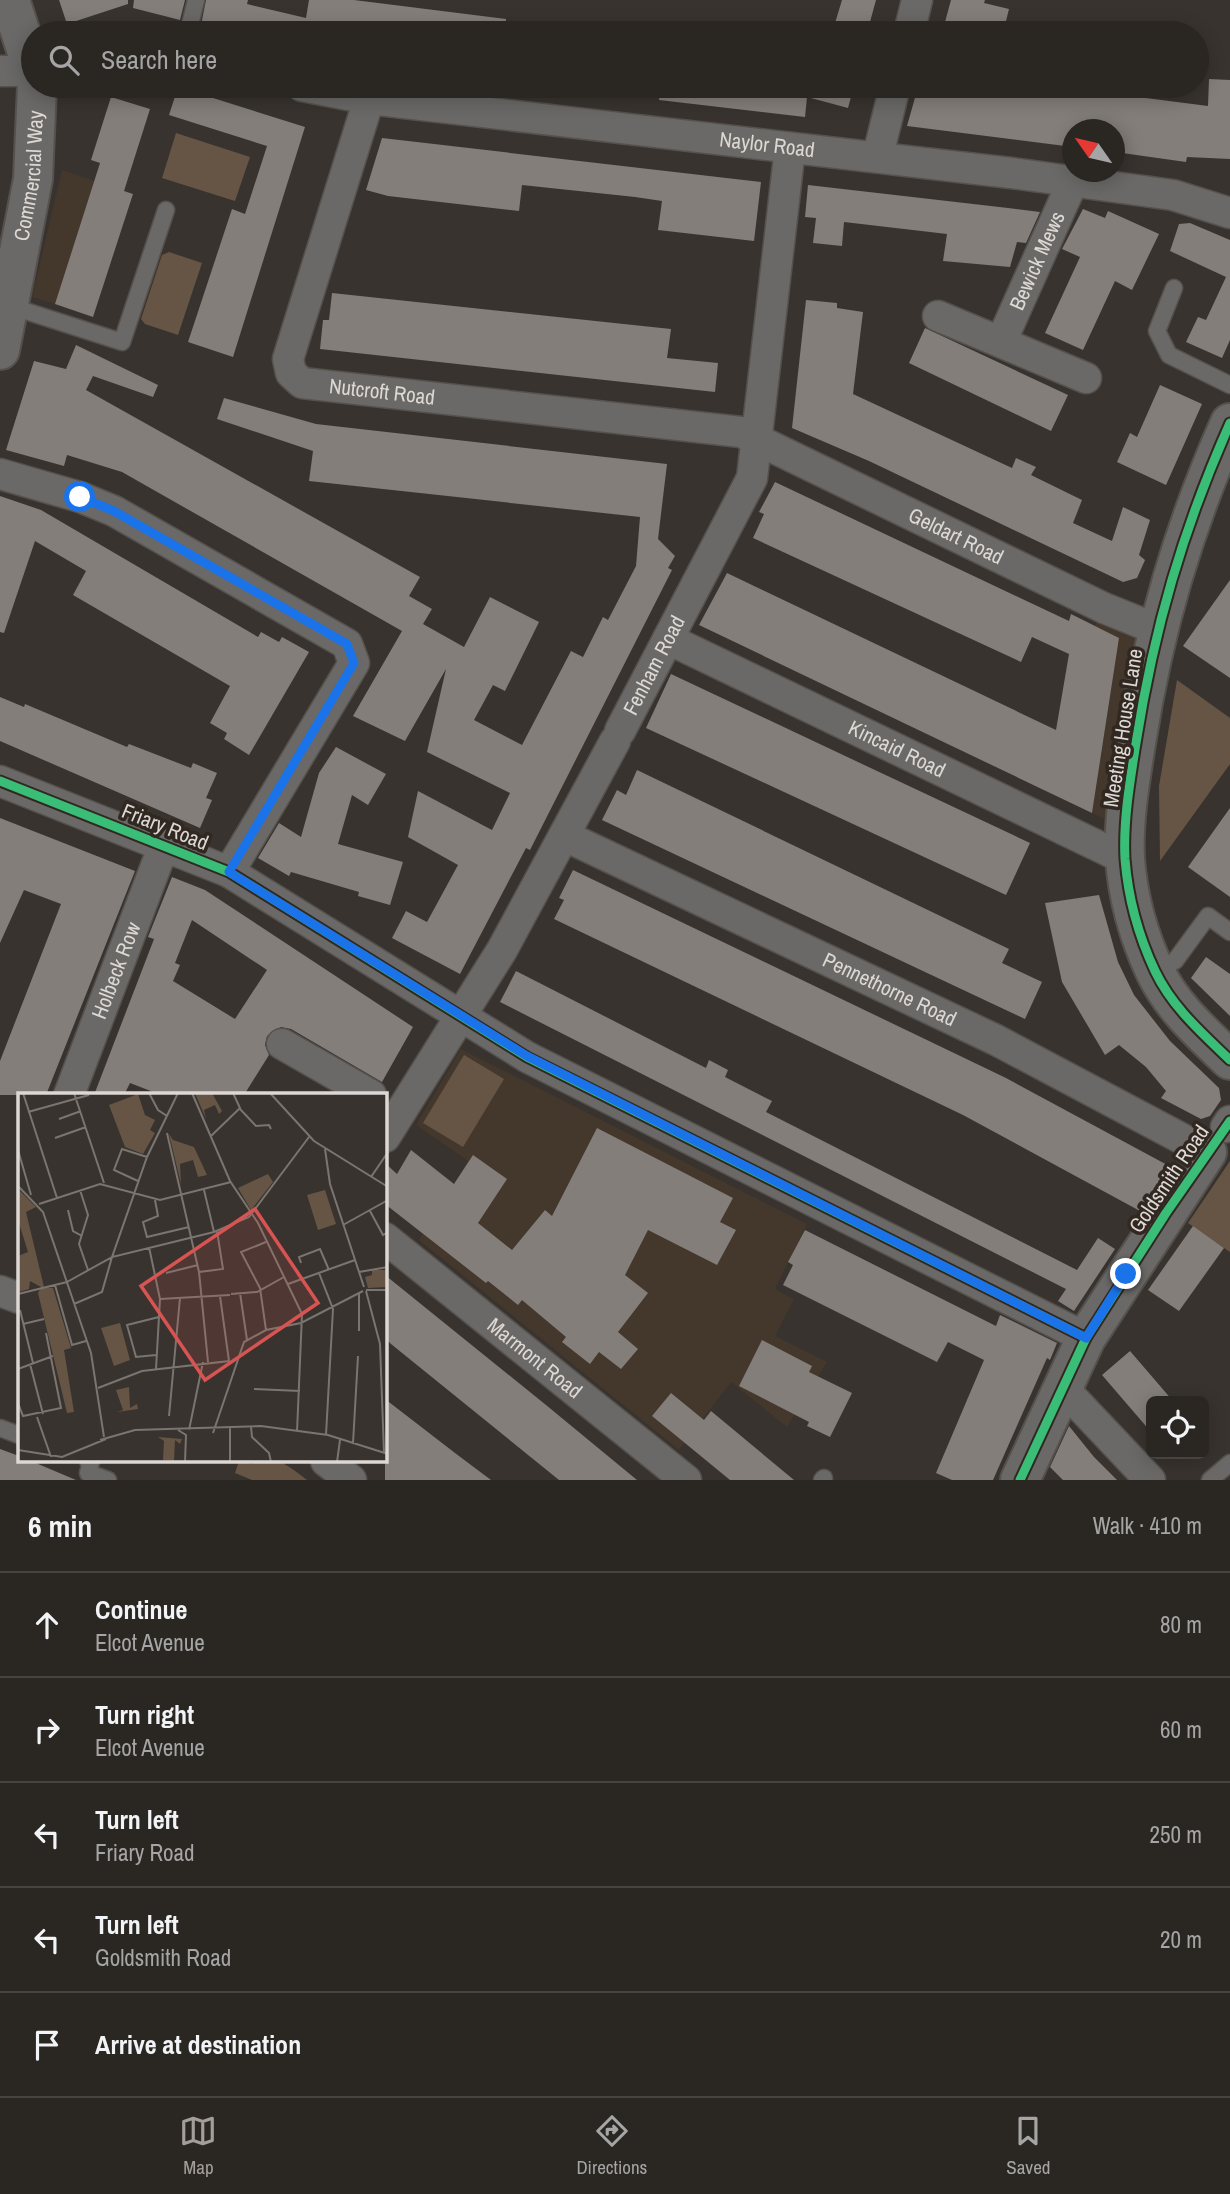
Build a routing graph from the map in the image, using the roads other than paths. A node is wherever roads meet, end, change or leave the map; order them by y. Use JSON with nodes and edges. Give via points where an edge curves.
{"nodes":[{"id":1,"x":10,"y":0,"type":"edge"},
{"id":2,"x":196,"y":0,"type":"edge"},
{"id":3,"x":917,"y":0,"type":"edge"},
{"id":4,"x":191,"y":21,"type":"edge"},
{"id":5,"x":912,"y":21,"type":"edge"},
{"id":6,"x":21,"y":34,"type":"edge"},
{"id":7,"x":0,"y":71,"type":"edge"},
{"id":8,"x":21,"y":71,"type":"edge"},
{"id":9,"x":36,"y":98,"type":"edge"},
{"id":10,"x":364,"y":98,"type":"edge"},
{"id":11,"x":892,"y":98,"type":"edge"},
{"id":12,"x":369,"y":99,"type":"junction"},
{"id":13,"x":790,"y":148,"type":"junction"},
{"id":14,"x":878,"y":155,"type":"junction"},
{"id":15,"x":1062,"y":180,"type":"edge"},
{"id":16,"x":1073,"y":182,"type":"edge"},
{"id":17,"x":1080,"y":182,"type":"edge"},
{"id":18,"x":166,"y":210,"type":"dead end"},
{"id":19,"x":1230,"y":213,"type":"edge"},
{"id":20,"x":1174,"y":288,"type":"dead end"},
{"id":21,"x":10,"y":306,"type":"junction"},
{"id":22,"x":938,"y":316,"type":"dead end"},
{"id":23,"x":1002,"y":342,"type":"junction"},
{"id":24,"x":0,"y":350,"type":"edge"},
{"id":25,"x":1086,"y":378,"type":"dead end"},
{"id":26,"x":1230,"y":385,"type":"edge"},
{"id":27,"x":1230,"y":423,"type":"edge"},
{"id":28,"x":757,"y":440,"type":"junction"},
{"id":29,"x":0,"y":474,"type":"edge"},
{"id":30,"x":1156,"y":629,"type":"junction"},
{"id":31,"x":668,"y":639,"type":"junction"},
{"id":32,"x":0,"y":781,"type":"edge"},
{"id":33,"x":565,"y":836,"type":"junction"},
{"id":34,"x":164,"y":845,"type":"junction"},
{"id":35,"x":1125,"y":859,"type":"junction"},
{"id":36,"x":229,"y":872,"type":"junction"},
{"id":37,"x":1230,"y":932,"type":"edge"},
{"id":38,"x":1154,"y":970,"type":"junction"},
{"id":39,"x":460,"y":1017,"type":"junction"},
{"id":40,"x":282,"y":1044,"type":"dead end"},
{"id":41,"x":1230,"y":1060,"type":"edge"},
{"id":42,"x":70,"y":1093,"type":"edge"},
{"id":43,"x":368,"y":1093,"type":"edge"},
{"id":44,"x":390,"y":1117,"type":"edge"},
{"id":45,"x":1221,"y":1134,"type":"edge"},
{"id":46,"x":387,"y":1240,"type":"edge"},
{"id":47,"x":0,"y":1291,"type":"edge"},
{"id":48,"x":18,"y":1298,"type":"edge"},
{"id":49,"x":1086,"y":1338,"type":"junction"},
{"id":50,"x":1062,"y":1387,"type":"junction"},
{"id":51,"x":0,"y":1428,"type":"edge"},
{"id":52,"x":18,"y":1435,"type":"edge"},
{"id":53,"x":91,"y":1462,"type":"edge"},
{"id":54,"x":327,"y":1462,"type":"edge"},
{"id":55,"x":1230,"y":1463,"type":"edge"},
{"id":56,"x":108,"y":1480,"type":"edge"},
{"id":57,"x":351,"y":1480,"type":"edge"},
{"id":58,"x":686,"y":1480,"type":"edge"},
{"id":59,"x":1020,"y":1480,"type":"edge"},
{"id":60,"x":1150,"y":1480,"type":"edge"},
{"id":61,"x":1210,"y":1480,"type":"edge"}],
"edges":[{"from":1,"to":6,"type":"street"},
{"from":2,"to":4,"type":"lane"},
{"from":3,"to":5,"type":"street"},
{"from":7,"to":8,"type":"street"},
{"from":9,"to":21,"type":"street","name":"Commercial Way","via":[[33,179]]},
{"from":10,"to":12,"type":"street","name":"Naylor Road"},
{"from":11,"to":14,"type":"street"},
{"from":12,"to":13,"type":"street","name":"Naylor Road"},
{"from":12,"to":28,"type":"street","name":"Nutcroft Road","via":[[288,359],[291,373],[302,383],[741,432]]},
{"from":13,"to":14,"type":"street","name":"Naylor Road"},
{"from":13,"to":28,"type":"street","name":"Fenham Road"},
{"from":14,"to":15,"type":"street","name":"Naylor Road"},
{"from":16,"to":23,"type":"street","name":"Bewick Mews"},
{"from":17,"to":19,"type":"street","name":"Naylor Road","via":[[1173,195]]},
{"from":18,"to":21,"type":"lane","via":[[122,342]]},
{"from":20,"to":26,"type":"lane","via":[[1157,331],[1169,355]]},
{"from":21,"to":24,"type":"street","name":"Commercial Way"},
{"from":22,"to":23,"type":"street"},
{"from":23,"to":25,"type":"street"},
{"from":27,"to":30,"type":"street","name":"Meeting House Lane","via":[[1202,488]]},
{"from":28,"to":30,"type":"street","name":"Geldart Road"},
{"from":28,"to":31,"type":"street","name":"Fenham Road","via":[[752,478]]},
{"from":29,"to":36,"type":"street","via":[[114,511],[347,644],[354,663]]},
{"from":30,"to":35,"type":"street","name":"Meeting House Lane","via":[[1134,754]]},
{"from":31,"to":33,"type":"street","name":"Fenham Road"},
{"from":31,"to":35,"type":"street","name":"Kincaid Road"},
{"from":32,"to":34,"type":"street","name":"Friary Road"},
{"from":33,"to":39,"type":"street","name":"Fenham Road"},
{"from":33,"to":45,"type":"street","name":"Pennethorne Road","via":[[996,1040]]},
{"from":34,"to":36,"type":"street","name":"Friary Road"},
{"from":34,"to":42,"type":"street","name":"Holbeck Row"},
{"from":35,"to":38,"type":"street","name":"Meeting House Lane","via":[[1130,897]]},
{"from":36,"to":39,"type":"street","name":"Friary Road"},
{"from":37,"to":38,"type":"lane","via":[[1208,916],[1175,961]]},
{"from":38,"to":41,"type":"street","name":"Meeting House Lane","via":[[1187,1018]]},
{"from":39,"to":44,"type":"street","name":"Fenham Road"},
{"from":39,"to":49,"type":"street","name":"Friary Road","via":[[527,1056]]},
{"from":40,"to":43,"type":"street"},
{"from":45,"to":49,"type":"street","name":"Goldsmith Road"},
{"from":46,"to":58,"type":"street","name":"Marmont Road"},
{"from":47,"to":48,"type":"street"},
{"from":49,"to":50,"type":"street","name":"Goldsmith Road"},
{"from":50,"to":59,"type":"street","name":"Goldsmith Road"},
{"from":50,"to":60,"type":"street"},
{"from":51,"to":52,"type":"lane"},
{"from":53,"to":56,"type":"lane","via":[[88,1473]]},
{"from":54,"to":57,"type":"street"},
{"from":55,"to":61,"type":"lane"}]}
